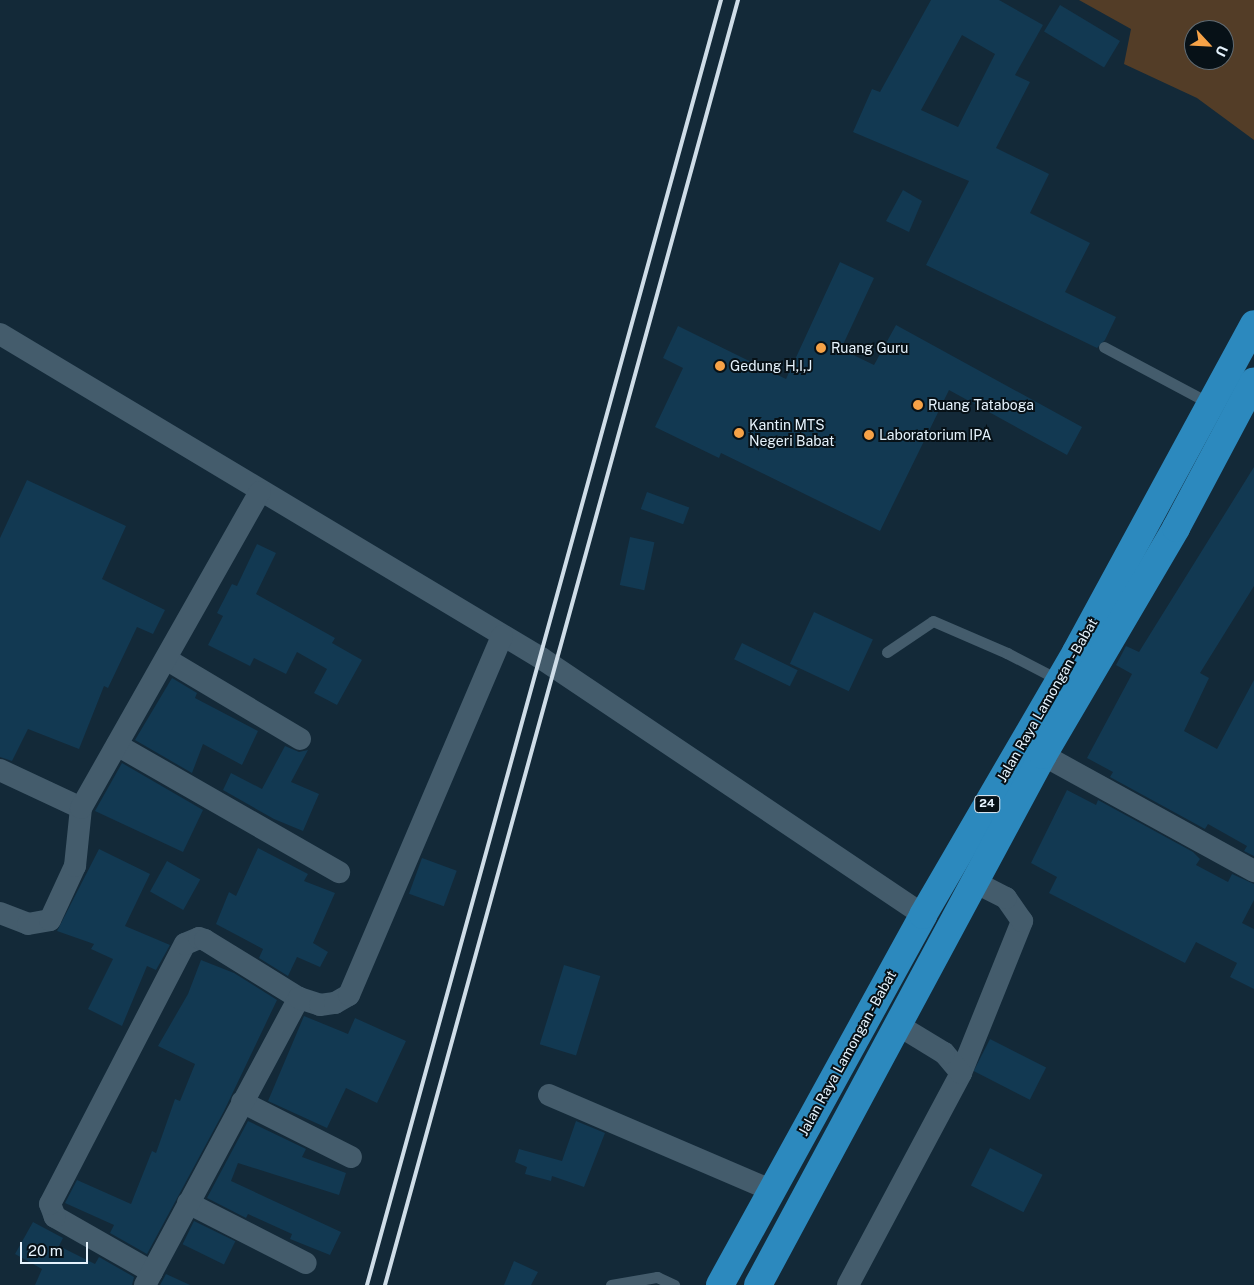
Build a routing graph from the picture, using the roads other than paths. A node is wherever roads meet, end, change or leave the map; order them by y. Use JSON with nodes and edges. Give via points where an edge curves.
{"nodes":[{"id":1,"x":1254,"y":324,"type":"edge"},
{"id":2,"x":0,"y":334,"type":"edge"},
{"id":3,"x":1104,"y":347,"type":"dead end"},
{"id":4,"x":1252,"y":391,"type":"edge"},
{"id":5,"x":1211,"y":404,"type":"junction"},
{"id":6,"x":260,"y":492,"type":"junction"},
{"id":7,"x":502,"y":636,"type":"junction"},
{"id":8,"x":887,"y":652,"type":"dead end"},
{"id":9,"x":166,"y":659,"type":"junction"},
{"id":10,"x":1059,"y":680,"type":"junction"},
{"id":11,"x":300,"y":739,"type":"dead end"},
{"id":12,"x":117,"y":746,"type":"junction"},
{"id":13,"x":1043,"y":755,"type":"junction"},
{"id":14,"x":0,"y":770,"type":"edge"},
{"id":15,"x":81,"y":808,"type":"junction"},
{"id":16,"x":1254,"y":871,"type":"edge"},
{"id":17,"x":339,"y":872,"type":"dead end"},
{"id":18,"x":975,"y":882,"type":"junction"},
{"id":19,"x":0,"y":913,"type":"edge"},
{"id":20,"x":923,"y":915,"type":"junction"},
{"id":21,"x":299,"y":998,"type":"junction"},
{"id":22,"x":898,"y":1025,"type":"junction"},
{"id":23,"x":961,"y":1073,"type":"junction"},
{"id":24,"x":549,"y":1094,"type":"dead end"},
{"id":25,"x":242,"y":1102,"type":"junction"},
{"id":26,"x":351,"y":1157,"type":"dead end"},
{"id":27,"x":771,"y":1190,"type":"junction"},
{"id":28,"x":188,"y":1203,"type":"junction"},
{"id":29,"x":306,"y":1264,"type":"dead end"},
{"id":30,"x":148,"y":1278,"type":"edge"},
{"id":31,"x":611,"y":1285,"type":"edge"},
{"id":32,"x":674,"y":1285,"type":"edge"},
{"id":33,"x":720,"y":1285,"type":"edge"},
{"id":34,"x":758,"y":1285,"type":"edge"},
{"id":35,"x":848,"y":1285,"type":"edge"}],
"edges":[{"from":1,"to":5,"type":"highway","name":"Jalan Raya Lamongan - Babat","number":"24"},
{"from":2,"to":6,"type":"street"},
{"from":3,"to":5,"type":"lane"},
{"from":4,"to":13,"type":"highway","name":"Jalan Raya Lamongan - Babat","number":"24"},
{"from":5,"to":10,"type":"highway","name":"Jalan Raya Lamongan - Babat","number":"24"},
{"from":6,"to":7,"type":"street"},
{"from":6,"to":9,"type":"street"},
{"from":7,"to":20,"type":"street"},
{"from":7,"to":21,"type":"street","via":[[349,994],[335,1004],[320,1005]]},
{"from":8,"to":10,"type":"lane","via":[[933,621],[1007,652]]},
{"from":9,"to":11,"type":"street"},
{"from":9,"to":12,"type":"street"},
{"from":10,"to":20,"type":"highway","name":"Jalan Raya Lamongan - Babat","number":"24"},
{"from":12,"to":15,"type":"street"},
{"from":12,"to":17,"type":"street"},
{"from":13,"to":16,"type":"street"},
{"from":13,"to":18,"type":"highway","name":"Jalan Raya Lamongan - Babat","number":"24"},
{"from":14,"to":15,"type":"street"},
{"from":15,"to":19,"type":"street","via":[[75,866],[50,920],[28,924]]},
{"from":18,"to":22,"type":"highway","name":"Jalan Raya Lamongan - Babat","number":"24"},
{"from":18,"to":23,"type":"street","via":[[1006,898],[1022,921]]},
{"from":20,"to":27,"type":"highway","name":"Jalan Raya Lamongan - Babat","number":"24"},
{"from":21,"to":25,"type":"street"},
{"from":21,"to":30,"type":"street","via":[[205,940],[199,938],[185,944],[50,1204],[55,1217]]},
{"from":22,"to":23,"type":"street","via":[[944,1053]]},
{"from":22,"to":34,"type":"highway","name":"Jalan Raya Lamongan - Babat","number":"24"},
{"from":23,"to":35,"type":"street"},
{"from":24,"to":27,"type":"street"},
{"from":25,"to":26,"type":"street"},
{"from":25,"to":28,"type":"street"},
{"from":27,"to":33,"type":"highway","name":"Jalan Raya Lamongan - Babat","number":"24"},
{"from":28,"to":29,"type":"street"},
{"from":28,"to":30,"type":"street"},
{"from":31,"to":32,"type":"lane","via":[[657,1277]]}]}
